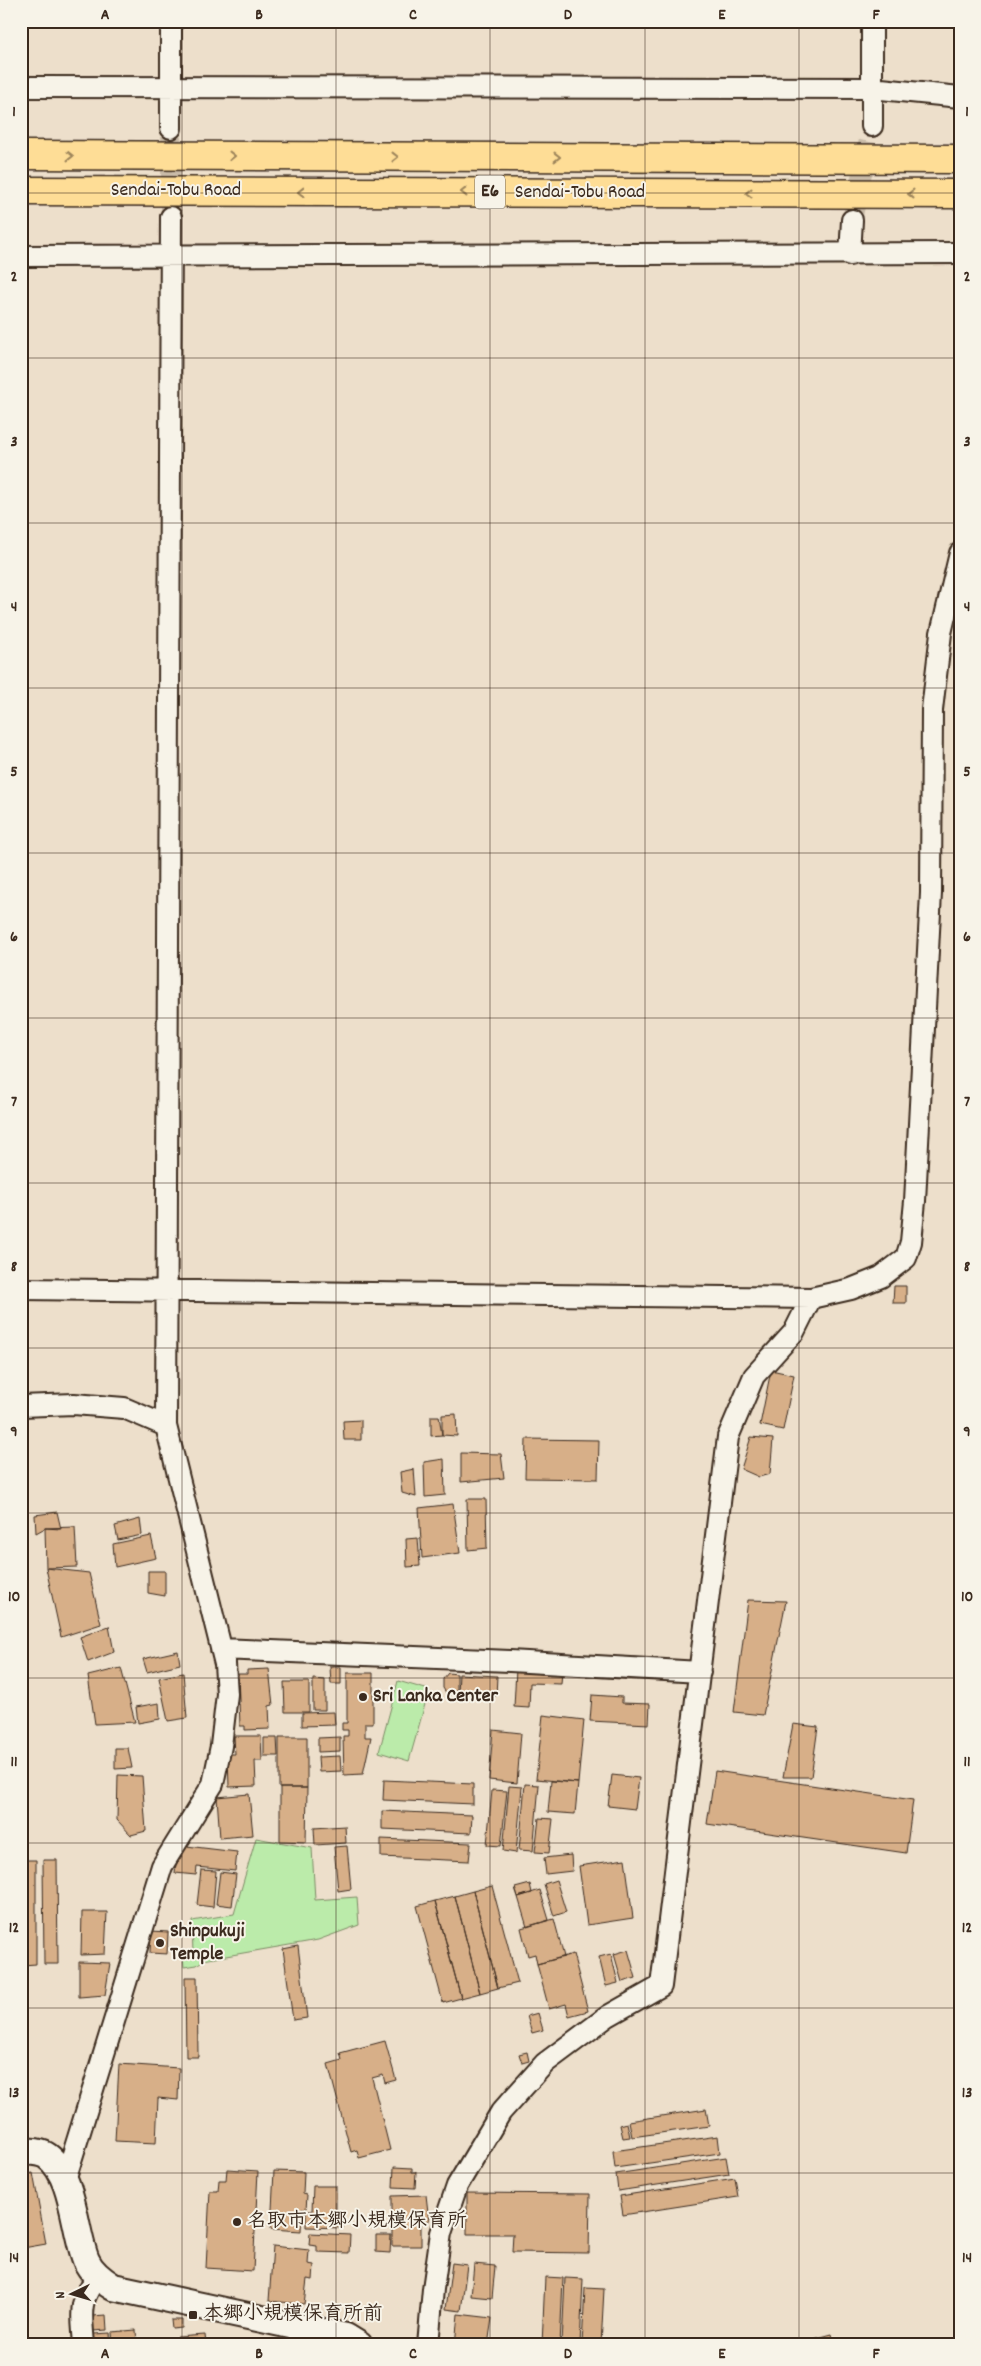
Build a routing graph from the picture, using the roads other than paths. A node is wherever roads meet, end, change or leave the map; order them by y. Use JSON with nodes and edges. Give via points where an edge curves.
{"nodes":[{"id":1,"x":171,"y":21,"type":"edge"},
{"id":2,"x":872,"y":21,"type":"edge"},
{"id":3,"x":21,"y":86,"type":"edge"},
{"id":4,"x":171,"y":87,"type":"junction"},
{"id":5,"x":871,"y":88,"type":"junction"},
{"id":6,"x":960,"y":97,"type":"edge"},
{"id":7,"x":872,"y":126,"type":"tunnel mouth"},
{"id":8,"x":171,"y":128,"type":"tunnel mouth"},
{"id":9,"x":21,"y":155,"type":"edge"},
{"id":10,"x":960,"y":159,"type":"edge"},
{"id":11,"x":21,"y":191,"type":"edge"},
{"id":12,"x":960,"y":194,"type":"edge"},
{"id":13,"x":171,"y":217,"type":"tunnel mouth"},
{"id":14,"x":852,"y":220,"type":"tunnel mouth"},
{"id":15,"x":960,"y":253,"type":"edge"},
{"id":16,"x":850,"y":254,"type":"junction"},
{"id":17,"x":21,"y":256,"type":"edge"},
{"id":18,"x":171,"y":256,"type":"junction"},
{"id":19,"x":960,"y":553,"type":"edge"},
{"id":20,"x":21,"y":1289,"type":"edge"},
{"id":21,"x":168,"y":1291,"type":"junction"},
{"id":22,"x":811,"y":1298,"type":"junction"},
{"id":23,"x":21,"y":1406,"type":"edge"},
{"id":24,"x":166,"y":1426,"type":"junction"},
{"id":25,"x":221,"y":1649,"type":"junction"},
{"id":26,"x":700,"y":1672,"type":"junction"},
{"id":27,"x":21,"y":2151,"type":"edge"},
{"id":28,"x":65,"y":2180,"type":"junction"},
{"id":29,"x":98,"y":2277,"type":"junction"},
{"id":30,"x":84,"y":2345,"type":"edge"},
{"id":31,"x":359,"y":2345,"type":"edge"},
{"id":32,"x":428,"y":2345,"type":"edge"}],
"edges":[{"from":1,"to":4,"type":"street"},
{"from":2,"to":5,"type":"street"},
{"from":3,"to":4,"type":"street"},
{"from":4,"to":5,"type":"street"},
{"from":4,"to":8,"type":"street"},
{"from":5,"to":6,"type":"street"},
{"from":5,"to":7,"type":"street"},
{"from":9,"to":10,"type":"highway","name":"Sendai-Tobu Road","number":"E6","one_way":true},
{"from":12,"to":11,"type":"highway","name":"Sendai-Tobu Road","number":"E6","one_way":true},
{"from":13,"to":18,"type":"street"},
{"from":14,"to":16,"type":"street"},
{"from":15,"to":16,"type":"street"},
{"from":16,"to":18,"type":"street"},
{"from":17,"to":18,"type":"street"},
{"from":18,"to":21,"type":"street"},
{"from":19,"to":22,"type":"street","via":[[941,633],[932,710],[931,893],[911,1242],[906,1258],[881,1277],[851,1289]]},
{"from":20,"to":21,"type":"street"},
{"from":21,"to":22,"type":"street"},
{"from":21,"to":24,"type":"street"},
{"from":22,"to":26,"type":"street","via":[[794,1332],[754,1376],[728,1437]]},
{"from":23,"to":24,"type":"street","via":[[74,1404],[124,1408]]},
{"from":24,"to":25,"type":"street"},
{"from":25,"to":26,"type":"street"},
{"from":25,"to":28,"type":"street","via":[[226,1664],[227,1694],[222,1746],[213,1784],[162,1866]]},
{"from":26,"to":32,"type":"street","via":[[661,1986],[608,2016],[546,2063],[501,2112],[457,2186],[441,2233]]},
{"from":27,"to":28,"type":"street","via":[[46,2156],[54,2162]]},
{"from":28,"to":29,"type":"street","via":[[86,2261]]},
{"from":29,"to":30,"type":"street","via":[[86,2291],[81,2307]]},
{"from":29,"to":31,"type":"street","via":[[112,2286],[346,2338]]}]}
